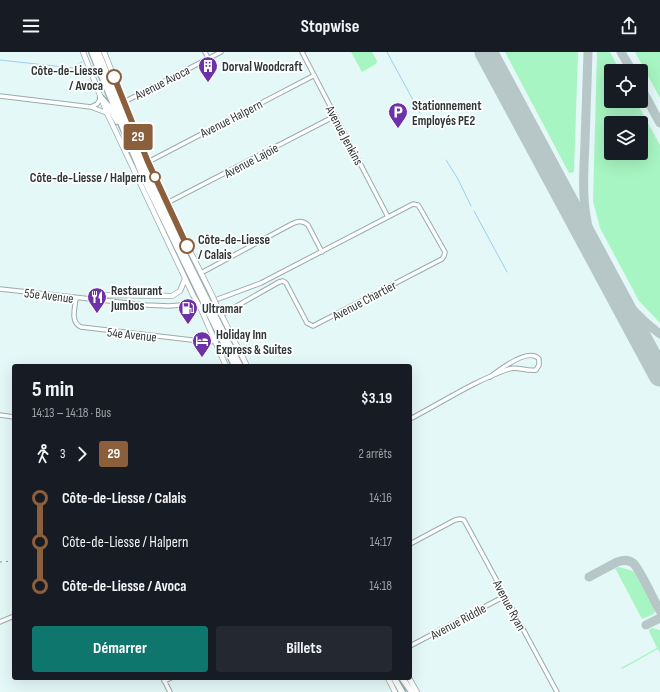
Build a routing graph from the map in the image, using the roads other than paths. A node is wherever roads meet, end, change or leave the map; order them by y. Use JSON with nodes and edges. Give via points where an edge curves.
{"nodes":[{"id":1,"x":83,"y":52,"type":"edge"},
{"id":2,"x":92,"y":52,"type":"edge"},
{"id":3,"x":98,"y":52,"type":"edge"},
{"id":4,"x":104,"y":52,"type":"edge"},
{"id":5,"x":205,"y":52,"type":"edge"},
{"id":6,"x":221,"y":52,"type":"edge"},
{"id":7,"x":302,"y":52,"type":"edge"},
{"id":8,"x":208,"y":58,"type":"junction"},
{"id":9,"x":313,"y":76,"type":"junction"},
{"id":10,"x":0,"y":96,"type":"edge"},
{"id":11,"x":101,"y":98,"type":"junction"},
{"id":12,"x":124,"y":102,"type":"junction"},
{"id":13,"x":91,"y":107,"type":"junction"},
{"id":14,"x":107,"y":113,"type":"junction"},
{"id":15,"x":335,"y":116,"type":"junction"},
{"id":16,"x":126,"y":138,"type":"junction"},
{"id":17,"x":148,"y":162,"type":"junction"},
{"id":18,"x":167,"y":204,"type":"junction"},
{"id":19,"x":388,"y":217,"type":"junction"},
{"id":20,"x":322,"y":252,"type":"junction"},
{"id":21,"x":201,"y":273,"type":"junction"},
{"id":22,"x":185,"y":279,"type":"junction"},
{"id":23,"x":0,"y":289,"type":"edge"},
{"id":24,"x":199,"y":294,"type":"junction"},
{"id":25,"x":76,"y":298,"type":"junction"},
{"id":26,"x":218,"y":299,"type":"dead end"},
{"id":27,"x":91,"y":300,"type":"junction"},
{"id":28,"x":193,"y":304,"type":"dead end"},
{"id":29,"x":209,"y":308,"type":"junction"},
{"id":30,"x":221,"y":315,"type":"junction"},
{"id":31,"x":215,"y":341,"type":"junction"},
{"id":32,"x":225,"y":364,"type":"edge"},
{"id":33,"x":233,"y":364,"type":"edge"},
{"id":34,"x":239,"y":364,"type":"edge"},
{"id":35,"x":246,"y":364,"type":"edge"},
{"id":36,"x":490,"y":377,"type":"junction"},
{"id":37,"x":0,"y":415,"type":"edge"},
{"id":38,"x":12,"y":417,"type":"edge"},
{"id":39,"x":412,"y":418,"type":"edge"},
{"id":40,"x":412,"y":543,"type":"edge"},
{"id":41,"x":506,"y":596,"type":"junction"},
{"id":42,"x":12,"y":617,"type":"edge"},
{"id":43,"x":0,"y":622,"type":"edge"},
{"id":44,"x":412,"y":645,"type":"edge"},
{"id":45,"x":164,"y":680,"type":"edge"},
{"id":46,"x":389,"y":680,"type":"edge"},
{"id":47,"x":395,"y":680,"type":"edge"},
{"id":48,"x":402,"y":680,"type":"edge"},
{"id":49,"x":403,"y":680,"type":"edge"},
{"id":50,"x":410,"y":680,"type":"edge"},
{"id":51,"x":170,"y":692,"type":"edge"},
{"id":52,"x":395,"y":692,"type":"edge"},
{"id":53,"x":402,"y":692,"type":"edge"},
{"id":54,"x":407,"y":692,"type":"edge"},
{"id":55,"x":412,"y":692,"type":"edge"},
{"id":56,"x":417,"y":692,"type":"edge"},
{"id":57,"x":557,"y":692,"type":"edge"}],
"edges":[{"from":1,"to":11,"type":"main road"},
{"from":2,"to":16,"type":"highway"},
{"from":3,"to":24,"type":"highway"},
{"from":4,"to":12,"type":"main road"},
{"from":5,"to":8,"type":"street"},
{"from":6,"to":8,"type":"street","name":"Avenue Avoca"},
{"from":7,"to":9,"type":"street","name":"Avenue Jenkins"},
{"from":8,"to":12,"type":"street","name":"Avenue Avoca"},
{"from":9,"to":15,"type":"street","name":"Avenue Jenkins"},
{"from":9,"to":17,"type":"street","name":"Avenue Halpern"},
{"from":10,"to":13,"type":"street"},
{"from":11,"to":13,"type":"street"},
{"from":11,"to":14,"type":"main road"},
{"from":11,"to":16,"type":"highway","via":[[109,107]]},
{"from":12,"to":17,"type":"main road"},
{"from":13,"to":14,"type":"street"},
{"from":14,"to":22,"type":"main road"},
{"from":15,"to":18,"type":"street","name":"Avenue Lajoie"},
{"from":15,"to":19,"type":"street","name":"Avenue Jenkins"},
{"from":16,"to":24,"type":"highway"},
{"from":17,"to":18,"type":"main road"},
{"from":18,"to":21,"type":"main road"},
{"from":19,"to":20,"type":"street"},
{"from":19,"to":30,"type":"street","name":"Avenue Chartier","via":[[411,205],[418,205],[444,251],[444,257],[312,326],[307,322],[283,281]]},
{"from":20,"to":21,"type":"street","via":[[308,225],[303,221]]},
{"from":20,"to":26,"type":"street","via":[[261,283]]},
{"from":21,"to":29,"type":"main road","bridge":true,"via":[[210,293]]},
{"from":22,"to":24,"type":"main road"},
{"from":22,"to":27,"type":"main road","via":[[180,291],[172,296],[103,295]]},
{"from":23,"to":25,"type":"street","name":"55e Avenue"},
{"from":24,"to":29,"type":"highway","bridge":true},
{"from":25,"to":27,"type":"street","name":"55e Avenue"},
{"from":25,"to":31,"type":"street","name":"54e Avenue","via":[[74,320],[81,328]]},
{"from":27,"to":28,"type":"street","name":"55e Avenue","via":[[154,306]]},
{"from":29,"to":30,"type":"main road"},
{"from":29,"to":31,"type":"main road"},
{"from":29,"to":33,"type":"highway"},
{"from":29,"to":34,"type":"highway"},
{"from":30,"to":35,"type":"main road"},
{"from":31,"to":32,"type":"main road"},
{"from":36,"to":36,"type":"street","via":[[511,369],[534,370],[538,367],[539,359],[533,355],[519,359]]},
{"from":36,"to":39,"type":"street"},
{"from":37,"to":38,"type":"street"},
{"from":40,"to":41,"type":"street","name":"Avenue Ryan","via":[[456,520],[463,520]]},
{"from":41,"to":44,"type":"street","name":"Avenue Riddle"},
{"from":41,"to":57,"type":"street","name":"Avenue Ryan"},
{"from":42,"to":43,"type":"street"},
{"from":45,"to":51,"type":"street"},
{"from":46,"to":52,"type":"main road"},
{"from":47,"to":53,"type":"highway"},
{"from":48,"to":54,"type":"highway"},
{"from":49,"to":55,"type":"highway"},
{"from":50,"to":56,"type":"main road"}]}
